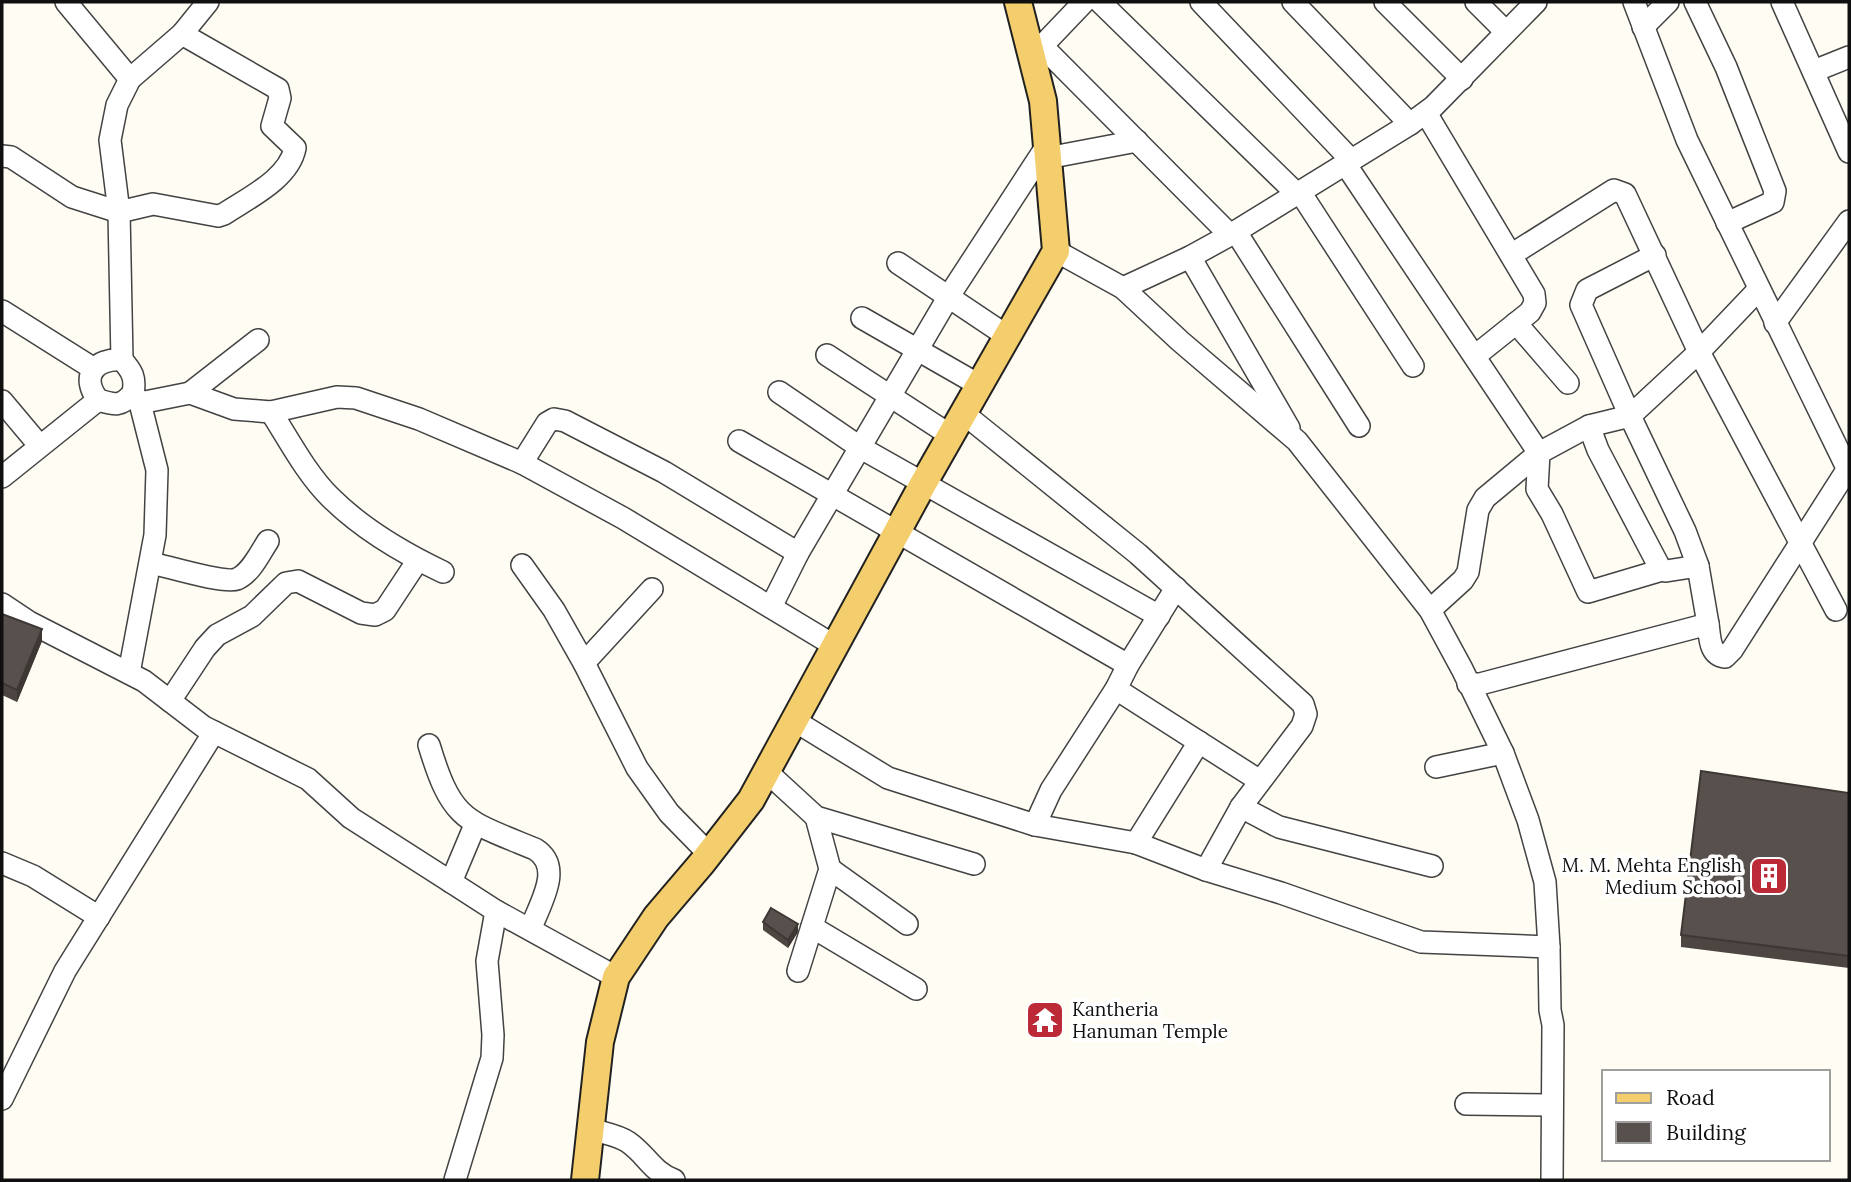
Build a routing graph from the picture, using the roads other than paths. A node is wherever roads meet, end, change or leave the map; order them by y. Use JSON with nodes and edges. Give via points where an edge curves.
{"nodes":[{"id":1,"x":66,"y":2,"type":"edge"},
{"id":2,"x":208,"y":2,"type":"edge"},
{"id":3,"x":1018,"y":2,"type":"edge"},
{"id":4,"x":1084,"y":2,"type":"edge"},
{"id":5,"x":1100,"y":2,"type":"edge"},
{"id":6,"x":1201,"y":2,"type":"edge"},
{"id":7,"x":1293,"y":2,"type":"edge"},
{"id":8,"x":1385,"y":2,"type":"edge"},
{"id":9,"x":1476,"y":2,"type":"edge"},
{"id":10,"x":1536,"y":2,"type":"edge"},
{"id":11,"x":1634,"y":2,"type":"edge"},
{"id":12,"x":1668,"y":2,"type":"edge"},
{"id":13,"x":1695,"y":2,"type":"edge"},
{"id":14,"x":1782,"y":2,"type":"edge"},
{"id":15,"x":1643,"y":27,"type":"junction"},
{"id":16,"x":1505,"y":31,"type":"junction"},
{"id":17,"x":182,"y":34,"type":"junction"},
{"id":18,"x":1037,"y":49,"type":"junction"},
{"id":19,"x":1849,"y":57,"type":"edge"},
{"id":20,"x":1814,"y":71,"type":"junction"},
{"id":21,"x":131,"y":79,"type":"junction"},
{"id":22,"x":1462,"y":79,"type":"junction"},
{"id":23,"x":1418,"y":119,"type":"junction"},
{"id":24,"x":1137,"y":141,"type":"junction"},
{"id":25,"x":1047,"y":152,"type":"junction"},
{"id":26,"x":1849,"y":152,"type":"edge"},
{"id":27,"x":2,"y":156,"type":"edge"},
{"id":28,"x":1349,"y":163,"type":"junction"},
{"id":29,"x":1299,"y":193,"type":"junction"},
{"id":30,"x":119,"y":212,"type":"junction"},
{"id":31,"x":1849,"y":221,"type":"edge"},
{"id":32,"x":1727,"y":223,"type":"junction"},
{"id":33,"x":1233,"y":234,"type":"junction"},
{"id":34,"x":1056,"y":251,"type":"junction"},
{"id":35,"x":1511,"y":255,"type":"junction"},
{"id":36,"x":1655,"y":256,"type":"junction"},
{"id":37,"x":1190,"y":257,"type":"junction"},
{"id":38,"x":898,"y":263,"type":"dead end"},
{"id":39,"x":1123,"y":288,"type":"junction"},
{"id":40,"x":1759,"y":289,"type":"junction"},
{"id":41,"x":949,"y":296,"type":"junction"},
{"id":42,"x":2,"y":311,"type":"edge"},
{"id":43,"x":862,"y":318,"type":"dead end"},
{"id":44,"x":1516,"y":323,"type":"junction"},
{"id":45,"x":1776,"y":323,"type":"junction"},
{"id":46,"x":1007,"y":336,"type":"junction"},
{"id":47,"x":258,"y":340,"type":"dead end"},
{"id":48,"x":919,"y":350,"type":"junction"},
{"id":49,"x":1699,"y":352,"type":"junction"},
{"id":50,"x":827,"y":355,"type":"dead end"},
{"id":51,"x":1475,"y":356,"type":"junction"},
{"id":52,"x":122,"y":360,"type":"junction"},
{"id":53,"x":1413,"y":366,"type":"dead end"},
{"id":54,"x":94,"y":369,"type":"junction"},
{"id":55,"x":1569,"y":383,"type":"dead end"},
{"id":56,"x":979,"y":385,"type":"junction"},
{"id":57,"x":779,"y":392,"type":"dead end"},
{"id":58,"x":190,"y":393,"type":"junction"},
{"id":59,"x":136,"y":398,"type":"junction"},
{"id":60,"x":891,"y":398,"type":"junction"},
{"id":61,"x":98,"y":400,"type":"junction"},
{"id":62,"x":2,"y":401,"type":"edge"},
{"id":63,"x":271,"y":412,"type":"junction"},
{"id":64,"x":1630,"y":416,"type":"junction"},
{"id":65,"x":957,"y":424,"type":"junction"},
{"id":66,"x":1359,"y":426,"type":"dead end"},
{"id":67,"x":1589,"y":426,"type":"junction"},
{"id":68,"x":739,"y":441,"type":"dead end"},
{"id":69,"x":1297,"y":441,"type":"junction"},
{"id":70,"x":40,"y":445,"type":"junction"},
{"id":71,"x":861,"y":448,"type":"junction"},
{"id":72,"x":1539,"y":453,"type":"junction"},
{"id":73,"x":522,"y":463,"type":"junction"},
{"id":74,"x":1848,"y":471,"type":"edge"},
{"id":75,"x":2,"y":477,"type":"edge"},
{"id":76,"x":923,"y":484,"type":"junction"},
{"id":77,"x":832,"y":497,"type":"junction"},
{"id":78,"x":896,"y":533,"type":"junction"},
{"id":79,"x":268,"y":541,"type":"dead end"},
{"id":80,"x":1800,"y":542,"type":"junction"},
{"id":81,"x":798,"y":553,"type":"junction"},
{"id":82,"x":418,"y":560,"type":"junction"},
{"id":83,"x":150,"y":563,"type":"junction"},
{"id":84,"x":522,"y":565,"type":"dead end"},
{"id":85,"x":1698,"y":566,"type":"junction"},
{"id":86,"x":1661,"y":570,"type":"junction"},
{"id":87,"x":443,"y":572,"type":"dead end"},
{"id":88,"x":1176,"y":588,"type":"junction"},
{"id":89,"x":652,"y":589,"type":"dead end"},
{"id":90,"x":771,"y":607,"type":"junction"},
{"id":91,"x":3,"y":609,"type":"edge"},
{"id":92,"x":1430,"y":610,"type":"junction"},
{"id":93,"x":1836,"y":610,"type":"dead end"},
{"id":94,"x":1159,"y":615,"type":"junction"},
{"id":95,"x":1708,"y":624,"type":"junction"},
{"id":96,"x":835,"y":646,"type":"junction"},
{"id":97,"x":584,"y":663,"type":"junction"},
{"id":98,"x":1128,"y":665,"type":"junction"},
{"id":99,"x":129,"y":673,"type":"junction"},
{"id":100,"x":1468,"y":684,"type":"junction"},
{"id":101,"x":1116,"y":689,"type":"junction"},
{"id":102,"x":170,"y":701,"type":"junction"},
{"id":103,"x":795,"y":721,"type":"junction"},
{"id":104,"x":214,"y":732,"type":"junction"},
{"id":105,"x":1199,"y":742,"type":"junction"},
{"id":106,"x":429,"y":745,"type":"dead end"},
{"id":107,"x":1503,"y":752,"type":"junction"},
{"id":108,"x":1436,"y":767,"type":"dead end"},
{"id":109,"x":767,"y":772,"type":"junction"},
{"id":110,"x":1260,"y":781,"type":"junction"},
{"id":111,"x":1241,"y":807,"type":"junction"},
{"id":112,"x":816,"y":817,"type":"junction"},
{"id":113,"x":475,"y":825,"type":"junction"},
{"id":114,"x":1035,"y":825,"type":"junction"},
{"id":115,"x":1136,"y":844,"type":"junction"},
{"id":116,"x":709,"y":854,"type":"junction"},
{"id":117,"x":2,"y":863,"type":"edge"},
{"id":118,"x":974,"y":864,"type":"dead end"},
{"id":119,"x":1432,"y":866,"type":"dead end"},
{"id":120,"x":830,"y":869,"type":"junction"},
{"id":121,"x":1206,"y":870,"type":"junction"},
{"id":122,"x":451,"y":882,"type":"junction"},
{"id":123,"x":496,"y":911,"type":"junction"},
{"id":124,"x":99,"y":917,"type":"junction"},
{"id":125,"x":907,"y":924,"type":"dead end"},
{"id":126,"x":812,"y":927,"type":"junction"},
{"id":127,"x":531,"y":928,"type":"junction"},
{"id":128,"x":1549,"y":947,"type":"junction"},
{"id":129,"x":798,"y":971,"type":"dead end"},
{"id":130,"x":616,"y":977,"type":"junction"},
{"id":131,"x":916,"y":989,"type":"dead end"},
{"id":132,"x":4,"y":1090,"type":"edge"},
{"id":133,"x":1466,"y":1104,"type":"dead end"},
{"id":134,"x":1552,"y":1105,"type":"junction"},
{"id":135,"x":591,"y":1129,"type":"junction"},
{"id":136,"x":455,"y":1180,"type":"edge"},
{"id":137,"x":585,"y":1180,"type":"edge"},
{"id":138,"x":674,"y":1180,"type":"edge"},
{"id":139,"x":1552,"y":1180,"type":"edge"}],
"edges":[{"from":1,"to":21,"type":"street"},
{"from":2,"to":17,"type":"street"},
{"from":3,"to":18,"type":"main road"},
{"from":4,"to":18,"type":"street"},
{"from":5,"to":29,"type":"street"},
{"from":6,"to":28,"type":"street"},
{"from":7,"to":23,"type":"street"},
{"from":8,"to":22,"type":"street"},
{"from":9,"to":16,"type":"street"},
{"from":10,"to":16,"type":"street"},
{"from":11,"to":15,"type":"street"},
{"from":12,"to":15,"type":"street"},
{"from":13,"to":32,"type":"street","via":[[1775,191],[1773,202]]},
{"from":14,"to":20,"type":"street"},
{"from":15,"to":32,"type":"street","via":[[1687,140]]},
{"from":16,"to":22,"type":"street"},
{"from":17,"to":21,"type":"street"},
{"from":17,"to":30,"type":"street","via":[[278,89],[272,126],[295,148],[293,156],[277,177],[218,216],[153,204]]},
{"from":18,"to":24,"type":"street"},
{"from":18,"to":25,"type":"main road"},
{"from":19,"to":20,"type":"street"},
{"from":20,"to":26,"type":"street"},
{"from":21,"to":30,"type":"street","via":[[117,105],[110,140]]},
{"from":22,"to":23,"type":"street"},
{"from":23,"to":28,"type":"street"},
{"from":23,"to":35,"type":"street"},
{"from":24,"to":25,"type":"street"},
{"from":24,"to":33,"type":"street"},
{"from":25,"to":34,"type":"main road"},
{"from":25,"to":41,"type":"street"},
{"from":27,"to":30,"type":"street","via":[[72,198]]},
{"from":28,"to":29,"type":"street"},
{"from":28,"to":51,"type":"street"},
{"from":29,"to":33,"type":"street"},
{"from":29,"to":53,"type":"street"},
{"from":30,"to":52,"type":"street"},
{"from":31,"to":45,"type":"street"},
{"from":32,"to":40,"type":"street"},
{"from":33,"to":37,"type":"street"},
{"from":33,"to":66,"type":"street"},
{"from":34,"to":39,"type":"street"},
{"from":34,"to":46,"type":"main road"},
{"from":35,"to":36,"type":"street","via":[[1614,190],[1625,194]]},
{"from":35,"to":44,"type":"street","via":[[1535,303]]},
{"from":36,"to":49,"type":"street"},
{"from":36,"to":64,"type":"street","via":[[1587,290],[1581,305]]},
{"from":37,"to":39,"type":"street"},
{"from":37,"to":69,"type":"street"},
{"from":38,"to":41,"type":"street"},
{"from":39,"to":69,"type":"street"},
{"from":40,"to":45,"type":"street"},
{"from":40,"to":49,"type":"street"},
{"from":41,"to":46,"type":"street"},
{"from":41,"to":48,"type":"street"},
{"from":42,"to":54,"type":"street"},
{"from":43,"to":48,"type":"street"},
{"from":44,"to":51,"type":"street"},
{"from":44,"to":55,"type":"street"},
{"from":45,"to":74,"type":"street"},
{"from":46,"to":56,"type":"main road"},
{"from":47,"to":58,"type":"street"},
{"from":48,"to":56,"type":"street"},
{"from":48,"to":60,"type":"street"},
{"from":49,"to":64,"type":"street"},
{"from":49,"to":80,"type":"street"},
{"from":50,"to":60,"type":"street"},
{"from":51,"to":72,"type":"street"},
{"from":52,"to":54,"type":"street","via":[[108,359]]},
{"from":52,"to":59,"type":"street","via":[[132,371]]},
{"from":54,"to":61,"type":"street","via":[[89,379]]},
{"from":56,"to":65,"type":"main road"},
{"from":57,"to":71,"type":"street"},
{"from":58,"to":59,"type":"street"},
{"from":58,"to":63,"type":"street","via":[[234,410]]},
{"from":59,"to":61,"type":"street","via":[[114,405]]},
{"from":59,"to":83,"type":"street","via":[[157,470]]},
{"from":60,"to":65,"type":"street"},
{"from":60,"to":71,"type":"street"},
{"from":61,"to":70,"type":"street"},
{"from":62,"to":70,"type":"street"},
{"from":63,"to":73,"type":"street","via":[[337,397],[356,398]]},
{"from":63,"to":82,"type":"street","via":[[328,496],[356,521]]},
{"from":64,"to":67,"type":"street"},
{"from":64,"to":85,"type":"street"},
{"from":65,"to":76,"type":"main road"},
{"from":65,"to":88,"type":"street","via":[[1138,554]]},
{"from":67,"to":72,"type":"street"},
{"from":67,"to":86,"type":"street"},
{"from":68,"to":77,"type":"street"},
{"from":69,"to":92,"type":"street"},
{"from":70,"to":75,"type":"street"},
{"from":71,"to":76,"type":"street"},
{"from":71,"to":77,"type":"street"},
{"from":72,"to":86,"type":"street","via":[[1537,489],[1588,592]]},
{"from":72,"to":92,"type":"street","via":[[1485,498],[1478,510],[1468,572]]},
{"from":73,"to":81,"type":"street","via":[[547,423],[565,421],[664,472]]},
{"from":73,"to":90,"type":"street"},
{"from":74,"to":80,"type":"street"},
{"from":76,"to":78,"type":"main road"},
{"from":76,"to":94,"type":"street"},
{"from":77,"to":78,"type":"street"},
{"from":77,"to":81,"type":"street"},
{"from":78,"to":96,"type":"main road"},
{"from":78,"to":98,"type":"street"},
{"from":79,"to":83,"type":"street","via":[[237,579]]},
{"from":80,"to":93,"type":"street"},
{"from":80,"to":95,"type":"street","via":[[1725,657],[1713,651]]},
{"from":81,"to":90,"type":"street"},
{"from":82,"to":87,"type":"street"},
{"from":82,"to":102,"type":"street","via":[[385,610],[374,615],[298,581],[286,583],[252,616],[217,635]]},
{"from":83,"to":99,"type":"street"},
{"from":84,"to":97,"type":"street"},
{"from":85,"to":86,"type":"street"},
{"from":85,"to":95,"type":"street"},
{"from":88,"to":94,"type":"street"},
{"from":88,"to":110,"type":"street","via":[[1303,704],[1302,726]]},
{"from":89,"to":97,"type":"street"},
{"from":90,"to":96,"type":"street"},
{"from":91,"to":99,"type":"street"},
{"from":92,"to":100,"type":"street"},
{"from":94,"to":98,"type":"street"},
{"from":95,"to":100,"type":"street"},
{"from":96,"to":103,"type":"main road"},
{"from":97,"to":116,"type":"street","via":[[637,768],[669,813]]},
{"from":98,"to":101,"type":"street"},
{"from":99,"to":102,"type":"street"},
{"from":100,"to":107,"type":"street"},
{"from":101,"to":105,"type":"street"},
{"from":101,"to":114,"type":"street","via":[[1051,790]]},
{"from":102,"to":104,"type":"street"},
{"from":103,"to":109,"type":"main road"},
{"from":103,"to":114,"type":"street","via":[[888,778]]},
{"from":104,"to":122,"type":"street","via":[[308,779],[351,818]]},
{"from":104,"to":124,"type":"street"},
{"from":105,"to":110,"type":"street"},
{"from":105,"to":115,"type":"street"},
{"from":106,"to":113,"type":"street","via":[[446,795]]},
{"from":107,"to":108,"type":"street"},
{"from":107,"to":128,"type":"street","via":[[1545,882]]},
{"from":109,"to":112,"type":"street"},
{"from":109,"to":116,"type":"main road"},
{"from":110,"to":111,"type":"street"},
{"from":111,"to":119,"type":"street","via":[[1279,827]]},
{"from":111,"to":121,"type":"street"},
{"from":112,"to":118,"type":"street"},
{"from":112,"to":120,"type":"street"},
{"from":113,"to":122,"type":"street"},
{"from":113,"to":127,"type":"street","via":[[535,849],[548,861],[550,878]]},
{"from":114,"to":115,"type":"street"},
{"from":115,"to":121,"type":"street"},
{"from":116,"to":130,"type":"main road","via":[[656,917]]},
{"from":117,"to":124,"type":"street","via":[[33,876]]},
{"from":120,"to":125,"type":"street"},
{"from":120,"to":126,"type":"street"},
{"from":121,"to":128,"type":"street","via":[[1421,942]]},
{"from":122,"to":123,"type":"street"},
{"from":123,"to":127,"type":"street"},
{"from":123,"to":136,"type":"street","via":[[487,961],[492,1059]]},
{"from":124,"to":132,"type":"street","via":[[65,971]]},
{"from":126,"to":129,"type":"street"},
{"from":126,"to":131,"type":"street"},
{"from":127,"to":130,"type":"street"},
{"from":128,"to":134,"type":"street"},
{"from":130,"to":135,"type":"main road","via":[[600,1042]]},
{"from":133,"to":134,"type":"street"},
{"from":134,"to":139,"type":"street"},
{"from":135,"to":137,"type":"main road"},
{"from":135,"to":138,"type":"street","via":[[626,1140],[658,1174]]}]}
